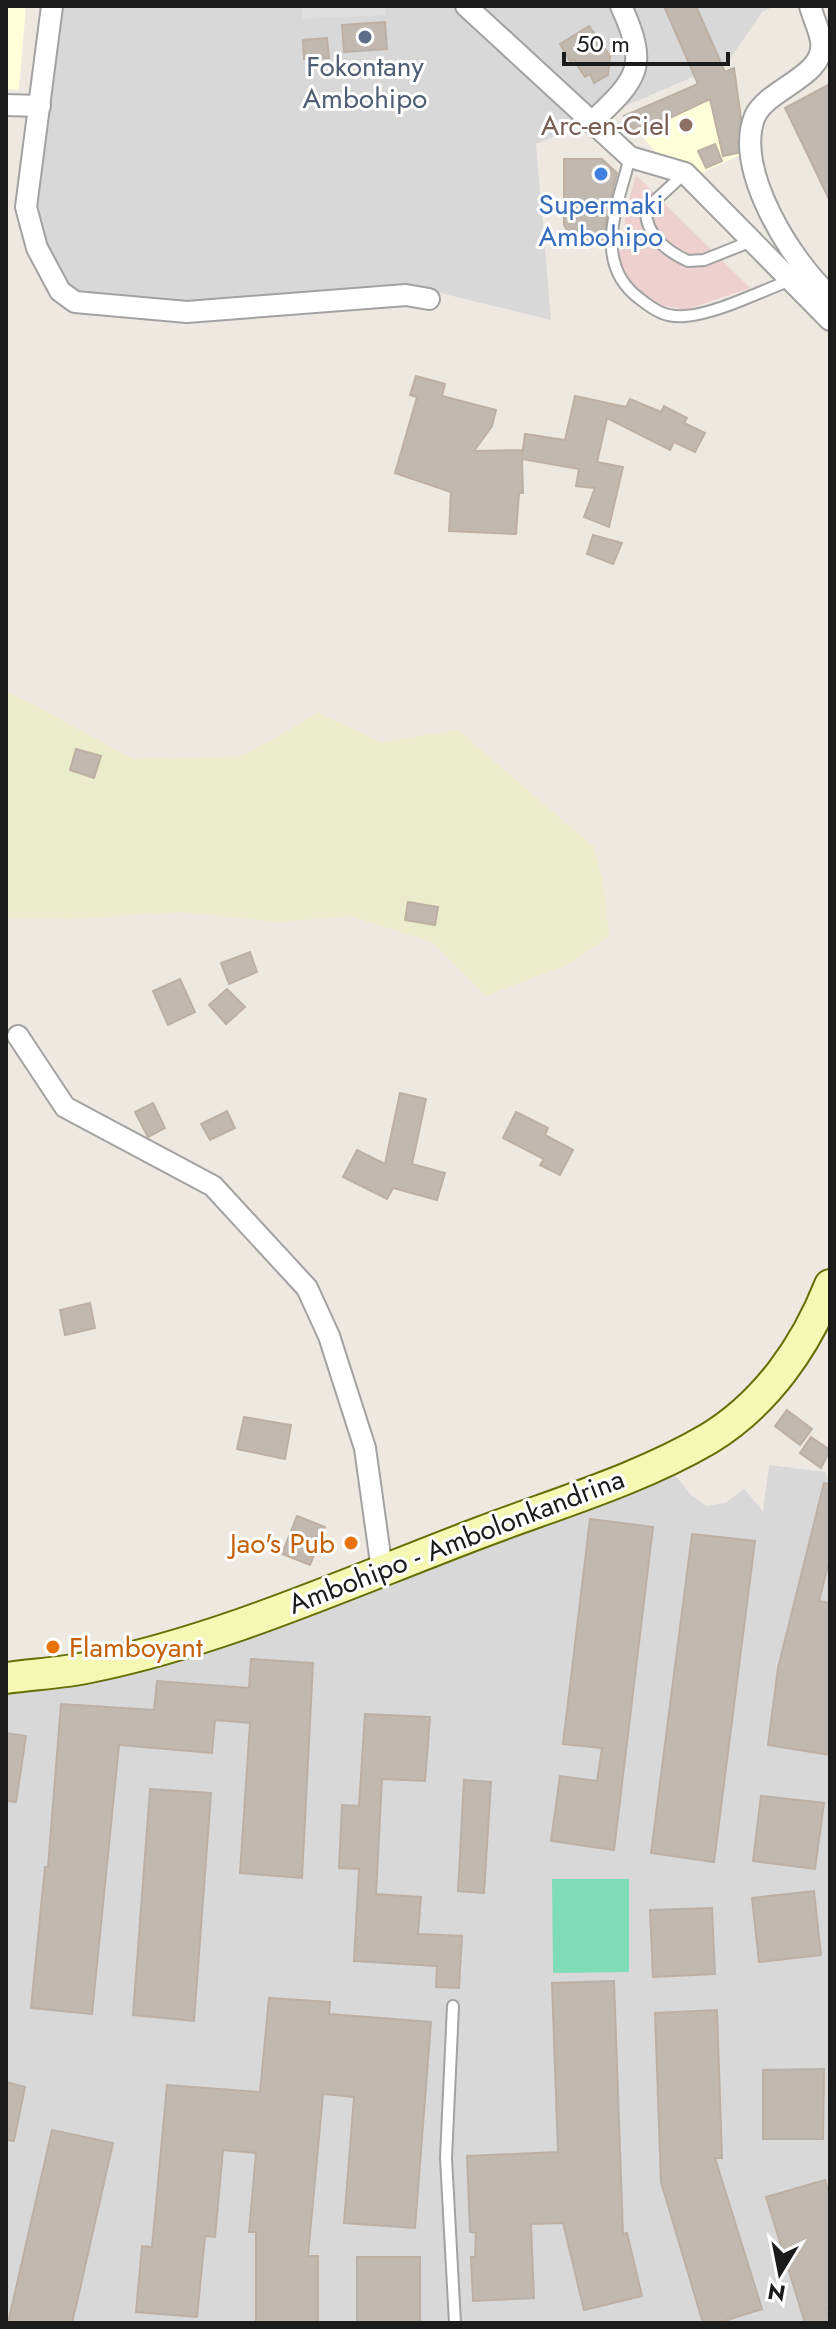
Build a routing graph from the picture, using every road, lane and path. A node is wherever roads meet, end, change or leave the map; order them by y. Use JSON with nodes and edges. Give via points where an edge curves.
{"nodes":[{"id":1,"x":52,"y":6,"type":"edge"},
{"id":2,"x":466,"y":6,"type":"edge"},
{"id":3,"x":621,"y":6,"type":"edge"},
{"id":4,"x":810,"y":6,"type":"edge"},
{"id":5,"x":6,"y":105,"type":"edge"},
{"id":6,"x":40,"y":106,"type":"junction"},
{"id":7,"x":593,"y":121,"type":"junction"},
{"id":8,"x":630,"y":157,"type":"junction"},
{"id":9,"x":685,"y":173,"type":"junction"},
{"id":10,"x":754,"y":241,"type":"junction"},
{"id":11,"x":792,"y":280,"type":"junction"},
{"id":12,"x":830,"y":296,"type":"edge"},
{"id":13,"x":429,"y":299,"type":"dead end"},
{"id":14,"x":830,"y":320,"type":"edge"},
{"id":15,"x":18,"y":1036,"type":"dead end"},
{"id":16,"x":830,"y":1285,"type":"edge"},
{"id":17,"x":382,"y":1570,"type":"junction"},
{"id":18,"x":6,"y":1678,"type":"edge"},
{"id":19,"x":453,"y":2006,"type":"dead end"},
{"id":20,"x":455,"y":2323,"type":"edge"}],
"edges":[{"from":1,"to":6,"type":"street"},
{"from":2,"to":7,"type":"street"},
{"from":3,"to":7,"type":"street","via":[[634,34],[637,61],[629,86]]},
{"from":4,"to":12,"type":"street","via":[[822,44],[814,66],[768,99],[751,134],[769,216],[789,250]]},
{"from":5,"to":6,"type":"street"},
{"from":6,"to":13,"type":"street","via":[[26,207],[37,248],[60,291],[75,302],[187,312],[406,295]]},
{"from":7,"to":8,"type":"street"},
{"from":8,"to":9,"type":"street"},
{"from":8,"to":11,"type":"lane","via":[[610,244],[612,265],[629,291],[659,313],[686,316]]},
{"from":9,"to":10,"type":"street"},
{"from":9,"to":10,"type":"lane","via":[[646,209],[645,223],[653,234],[688,261]]},
{"from":10,"to":11,"type":"street"},
{"from":11,"to":14,"type":"street"},
{"from":15,"to":17,"type":"street","via":[[65,1107],[213,1186],[307,1288],[329,1336],[365,1448]]},
{"from":16,"to":17,"type":"street","name":"Ambohipo - Ambolonkandrina","via":[[794,1358],[745,1411],[709,1438],[637,1473]]},
{"from":17,"to":18,"type":"street","name":"Ambohipo - Ambolonkandrina","via":[[171,1646],[89,1667]]},
{"from":19,"to":20,"type":"lane","via":[[446,2158]]}]}
